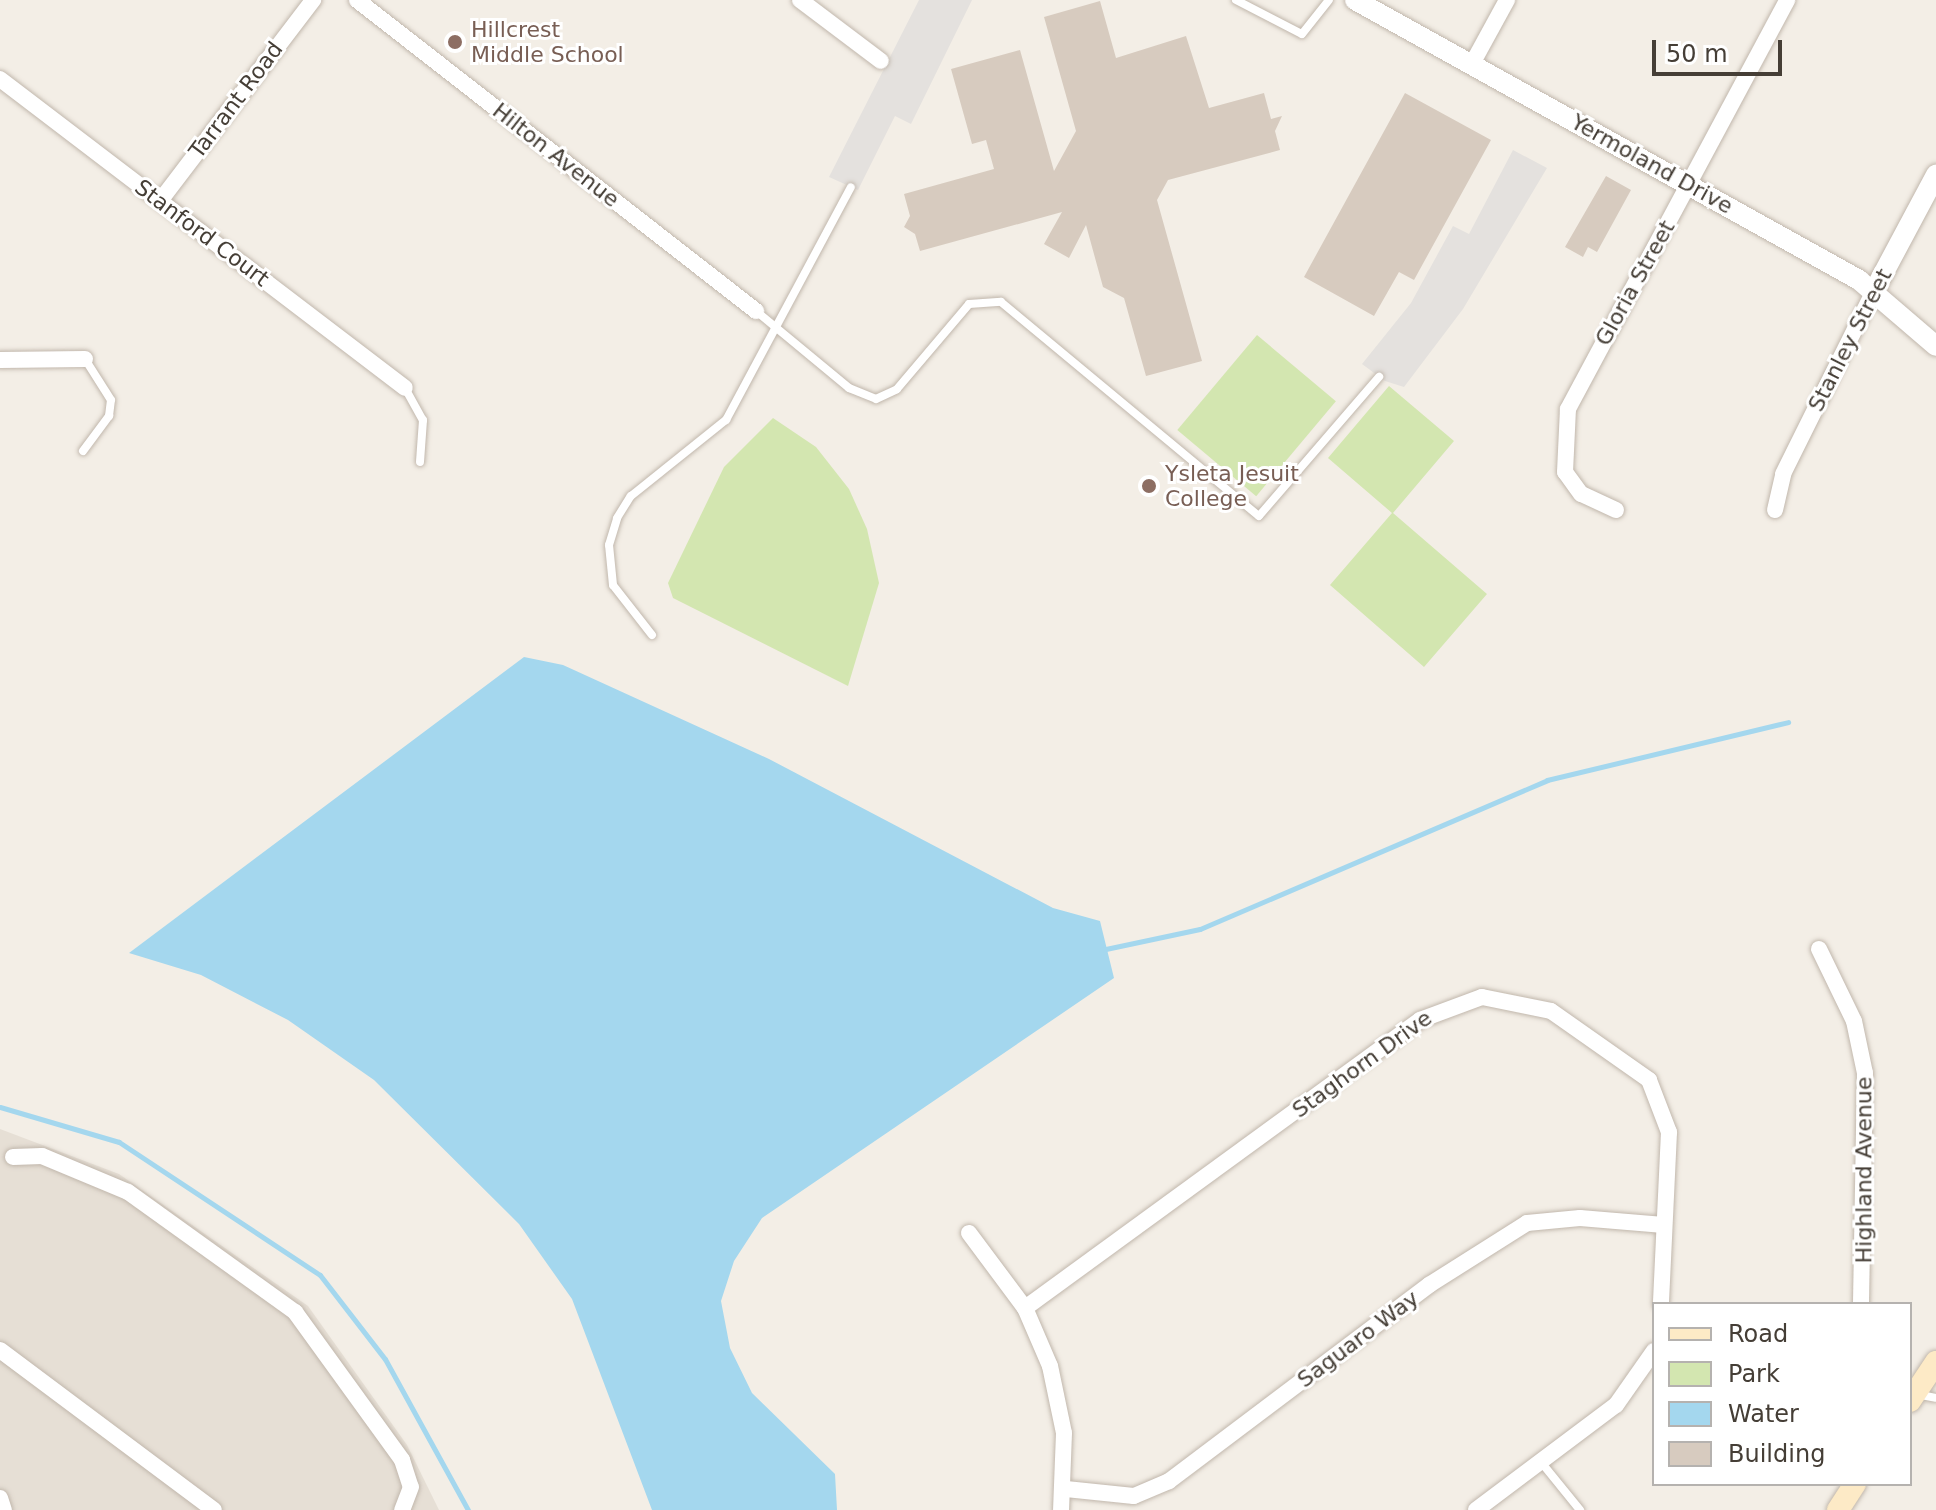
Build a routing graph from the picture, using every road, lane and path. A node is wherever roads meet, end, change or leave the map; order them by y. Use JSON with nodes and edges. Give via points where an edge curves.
{"nodes":[{"id":1,"x":313,"y":0,"type":"edge"},
{"id":2,"x":357,"y":0,"type":"edge"},
{"id":3,"x":800,"y":0,"type":"edge"},
{"id":4,"x":1236,"y":0,"type":"edge"},
{"id":5,"x":1329,"y":0,"type":"edge"},
{"id":6,"x":1355,"y":0,"type":"edge"},
{"id":7,"x":1507,"y":0,"type":"edge"},
{"id":8,"x":1787,"y":0,"type":"edge"},
{"id":9,"x":881,"y":61,"type":"dead end"},
{"id":10,"x":1472,"y":64,"type":"junction"},
{"id":11,"x":0,"y":79,"type":"edge"},
{"id":12,"x":1936,"y":175,"type":"edge"},
{"id":13,"x":1689,"y":186,"type":"junction"},
{"id":14,"x":851,"y":187,"type":"dead end"},
{"id":15,"x":160,"y":201,"type":"junction"},
{"id":16,"x":1874,"y":291,"type":"junction"},
{"id":17,"x":756,"y":311,"type":"joint"},
{"id":18,"x":778,"y":330,"type":"junction"},
{"id":19,"x":1936,"y":346,"type":"edge"},
{"id":20,"x":85,"y":359,"type":"joint"},
{"id":21,"x":0,"y":360,"type":"edge"},
{"id":22,"x":1379,"y":377,"type":"dead end"},
{"id":23,"x":405,"y":388,"type":"joint"},
{"id":24,"x":83,"y":451,"type":"dead end"},
{"id":25,"x":420,"y":462,"type":"dead end"},
{"id":26,"x":1616,"y":510,"type":"dead end"},
{"id":27,"x":1775,"y":510,"type":"dead end"},
{"id":28,"x":652,"y":635,"type":"dead end"},
{"id":29,"x":1819,"y":949,"type":"dead end"},
{"id":30,"x":13,"y":1157,"type":"dead end"},
{"id":31,"x":1664,"y":1225,"type":"junction"},
{"id":32,"x":969,"y":1233,"type":"dead end"},
{"id":33,"x":1661,"y":1302,"type":"edge"},
{"id":34,"x":1861,"y":1302,"type":"edge"},
{"id":35,"x":1025,"y":1308,"type":"junction"},
{"id":36,"x":0,"y":1350,"type":"edge"},
{"id":37,"x":1652,"y":1354,"type":"edge"},
{"id":38,"x":1936,"y":1362,"type":"edge"},
{"id":39,"x":1920,"y":1398,"type":"edge"},
{"id":40,"x":1541,"y":1461,"type":"junction"},
{"id":41,"x":1854,"y":1486,"type":"edge"},
{"id":42,"x":1066,"y":1489,"type":"junction"},
{"id":43,"x":0,"y":1498,"type":"edge"},
{"id":44,"x":4,"y":1510,"type":"edge"},
{"id":45,"x":214,"y":1510,"type":"edge"},
{"id":46,"x":402,"y":1510,"type":"edge"},
{"id":47,"x":1061,"y":1510,"type":"edge"},
{"id":48,"x":1476,"y":1510,"type":"edge"},
{"id":49,"x":1580,"y":1510,"type":"edge"},
{"id":50,"x":1838,"y":1510,"type":"edge"}],
"edges":[{"from":1,"to":15,"type":"street","name":"Tarrant Road"},
{"from":2,"to":17,"type":"street","name":"Hilton Avenue"},
{"from":3,"to":9,"type":"street"},
{"from":4,"to":5,"type":"lane","via":[[1302,34]]},
{"from":6,"to":10,"type":"street","name":"Yermoland Drive"},
{"from":7,"to":10,"type":"street"},
{"from":8,"to":13,"type":"street","name":"Gloria Street"},
{"from":10,"to":13,"type":"street","name":"Yermoland Drive"},
{"from":11,"to":15,"type":"street","name":"Stanford Court"},
{"from":12,"to":16,"type":"street","name":"Stanley Street"},
{"from":13,"to":16,"type":"street","name":"Yermoland Drive"},
{"from":13,"to":26,"type":"street","name":"Gloria Street","via":[[1563,427],[1562,459],[1572,485]]},
{"from":14,"to":18,"type":"lane"},
{"from":15,"to":23,"type":"street","name":"Stanford Court"},
{"from":16,"to":19,"type":"street","name":"Yermoland Drive"},
{"from":16,"to":27,"type":"street","name":"Stanley Street","via":[[1783,474]]},
{"from":17,"to":18,"type":"lane"},
{"from":18,"to":22,"type":"lane","via":[[849,388],[876,399],[897,389],[969,304],[1001,302],[1259,516]]},
{"from":18,"to":28,"type":"lane","via":[[726,420],[631,496],[617,518],[609,545],[613,585],[625,609]]},
{"from":20,"to":21,"type":"street"},
{"from":20,"to":24,"type":"lane","via":[[111,400],[109,416]]},
{"from":23,"to":25,"type":"lane","via":[[423,420]]},
{"from":29,"to":34,"type":"street","name":"Highland Avenue","via":[[1854,1021],[1865,1073]]},
{"from":30,"to":46,"type":"street","via":[[42,1156],[128,1192],[295,1312],[402,1460],[411,1487]]},
{"from":31,"to":33,"type":"street","name":"Staghorn Drive"},
{"from":31,"to":35,"type":"street","name":"Staghorn Drive","via":[[1669,1132],[1649,1080],[1551,1011],[1482,997],[1420,1020]]},
{"from":31,"to":42,"type":"street","name":"Saguaro Way","via":[[1580,1218],[1527,1223],[1429,1285],[1169,1481],[1134,1496]]},
{"from":32,"to":35,"type":"street"},
{"from":35,"to":42,"type":"street","via":[[1058,1396]]},
{"from":36,"to":45,"type":"street"},
{"from":37,"to":40,"type":"street","via":[[1616,1405]]},
{"from":38,"to":39,"type":"main road"},
{"from":40,"to":48,"type":"street"},
{"from":40,"to":49,"type":"lane"},
{"from":41,"to":50,"type":"main road"},
{"from":42,"to":47,"type":"street"},
{"from":43,"to":44,"type":"street"}]}
